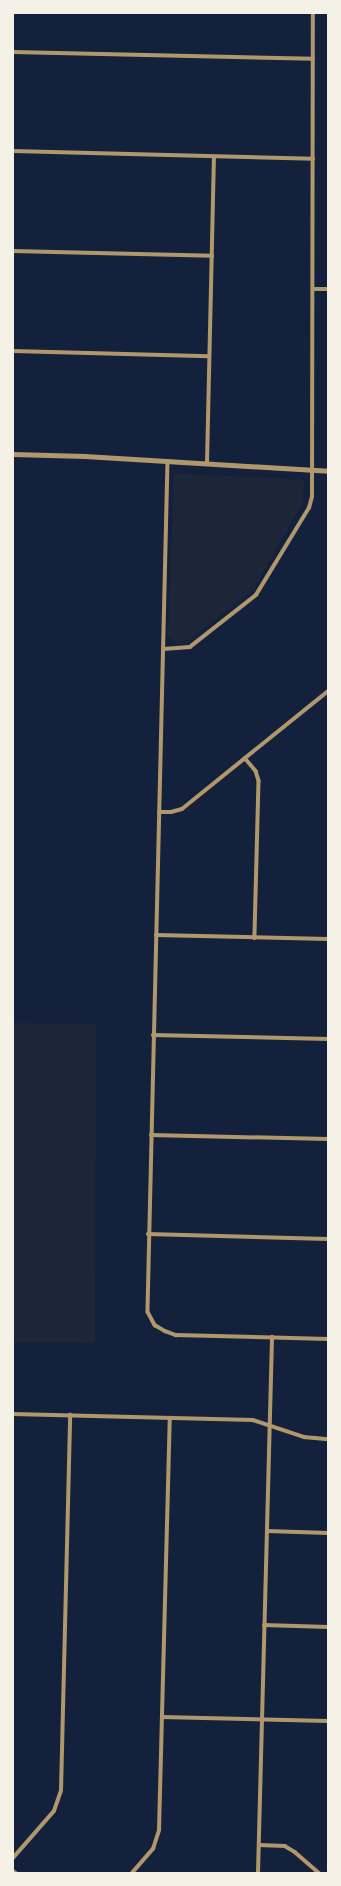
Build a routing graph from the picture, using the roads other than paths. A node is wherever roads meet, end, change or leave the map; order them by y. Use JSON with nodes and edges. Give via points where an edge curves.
{"nodes":[{"id":1,"x":313,"y":13,"type":"edge"},
{"id":2,"x":13,"y":52,"type":"edge"},
{"id":3,"x":313,"y":59,"type":"junction"},
{"id":4,"x":13,"y":152,"type":"edge"},
{"id":5,"x":214,"y":156,"type":"junction"},
{"id":6,"x":313,"y":159,"type":"junction"},
{"id":7,"x":13,"y":251,"type":"edge"},
{"id":8,"x":212,"y":256,"type":"junction"},
{"id":9,"x":313,"y":289,"type":"junction"},
{"id":10,"x":328,"y":289,"type":"edge"},
{"id":11,"x":13,"y":351,"type":"edge"},
{"id":12,"x":209,"y":356,"type":"junction"},
{"id":13,"x":13,"y":454,"type":"edge"},
{"id":14,"x":168,"y":461,"type":"junction"},
{"id":15,"x":207,"y":463,"type":"junction"},
{"id":16,"x":314,"y":470,"type":"junction"},
{"id":17,"x":328,"y":471,"type":"edge"},
{"id":18,"x":163,"y":649,"type":"junction"},
{"id":19,"x":328,"y":691,"type":"edge"},
{"id":20,"x":245,"y":758,"type":"junction"},
{"id":21,"x":159,"y":812,"type":"junction"},
{"id":22,"x":156,"y":935,"type":"junction"},
{"id":23,"x":255,"y":938,"type":"junction"},
{"id":24,"x":328,"y":939,"type":"edge"},
{"id":25,"x":153,"y":1035,"type":"junction"},
{"id":26,"x":328,"y":1039,"type":"edge"},
{"id":27,"x":150,"y":1135,"type":"junction"},
{"id":28,"x":328,"y":1139,"type":"edge"},
{"id":29,"x":148,"y":1234,"type":"junction"},
{"id":30,"x":328,"y":1239,"type":"edge"},
{"id":31,"x":272,"y":1337,"type":"junction"},
{"id":32,"x":328,"y":1339,"type":"edge"},
{"id":33,"x":13,"y":1414,"type":"edge"},
{"id":34,"x":70,"y":1415,"type":"junction"},
{"id":35,"x":170,"y":1418,"type":"junction"},
{"id":36,"x":270,"y":1426,"type":"junction"},
{"id":37,"x":328,"y":1439,"type":"edge"},
{"id":38,"x":267,"y":1531,"type":"junction"},
{"id":39,"x":328,"y":1533,"type":"edge"},
{"id":40,"x":264,"y":1625,"type":"junction"},
{"id":41,"x":328,"y":1627,"type":"edge"},
{"id":42,"x":162,"y":1717,"type":"junction"},
{"id":43,"x":262,"y":1719,"type":"junction"},
{"id":44,"x":328,"y":1721,"type":"edge"},
{"id":45,"x":259,"y":1845,"type":"junction"},
{"id":46,"x":13,"y":1858,"type":"edge"},
{"id":47,"x":13,"y":1870,"type":"edge"},
{"id":48,"x":16,"y":1873,"type":"edge"},
{"id":49,"x":132,"y":1873,"type":"edge"},
{"id":50,"x":258,"y":1873,"type":"edge"},
{"id":51,"x":319,"y":1873,"type":"edge"}],
"edges":[{"from":1,"to":3,"type":"street"},
{"from":2,"to":3,"type":"street"},
{"from":3,"to":6,"type":"street"},
{"from":4,"to":5,"type":"street"},
{"from":5,"to":6,"type":"street"},
{"from":5,"to":8,"type":"street"},
{"from":6,"to":9,"type":"street"},
{"from":7,"to":8,"type":"street"},
{"from":8,"to":12,"type":"street"},
{"from":9,"to":10,"type":"street"},
{"from":9,"to":16,"type":"street"},
{"from":11,"to":12,"type":"street"},
{"from":12,"to":15,"type":"street"},
{"from":13,"to":14,"type":"street"},
{"from":14,"to":15,"type":"street"},
{"from":14,"to":18,"type":"street"},
{"from":15,"to":16,"type":"street"},
{"from":16,"to":17,"type":"street"},
{"from":16,"to":18,"type":"street","via":[[309,508],[256,595],[190,647]]},
{"from":18,"to":21,"type":"street"},
{"from":19,"to":20,"type":"street"},
{"from":20,"to":21,"type":"street","via":[[182,809]]},
{"from":20,"to":23,"type":"street","via":[[256,771],[259,782]]},
{"from":21,"to":22,"type":"street"},
{"from":22,"to":23,"type":"street"},
{"from":22,"to":25,"type":"street"},
{"from":23,"to":24,"type":"street"},
{"from":25,"to":26,"type":"street"},
{"from":25,"to":27,"type":"street"},
{"from":27,"to":28,"type":"street"},
{"from":27,"to":29,"type":"street"},
{"from":29,"to":30,"type":"street"},
{"from":29,"to":31,"type":"street","via":[[146,1301],[148,1312],[156,1325],[176,1335]]},
{"from":31,"to":32,"type":"street"},
{"from":31,"to":36,"type":"street"},
{"from":33,"to":34,"type":"street"},
{"from":34,"to":35,"type":"street"},
{"from":34,"to":46,"type":"street","via":[[61,1791],[54,1811]]},
{"from":35,"to":36,"type":"street","via":[[253,1420]]},
{"from":35,"to":42,"type":"street"},
{"from":36,"to":37,"type":"street","via":[[304,1437]]},
{"from":36,"to":38,"type":"street"},
{"from":38,"to":39,"type":"street"},
{"from":38,"to":40,"type":"street"},
{"from":40,"to":41,"type":"street"},
{"from":40,"to":43,"type":"street"},
{"from":42,"to":43,"type":"street"},
{"from":42,"to":49,"type":"street","via":[[158,1839]]},
{"from":43,"to":44,"type":"street"},
{"from":43,"to":45,"type":"street"},
{"from":45,"to":50,"type":"street"},
{"from":45,"to":51,"type":"street","via":[[285,1846]]},
{"from":47,"to":48,"type":"street"}]}
